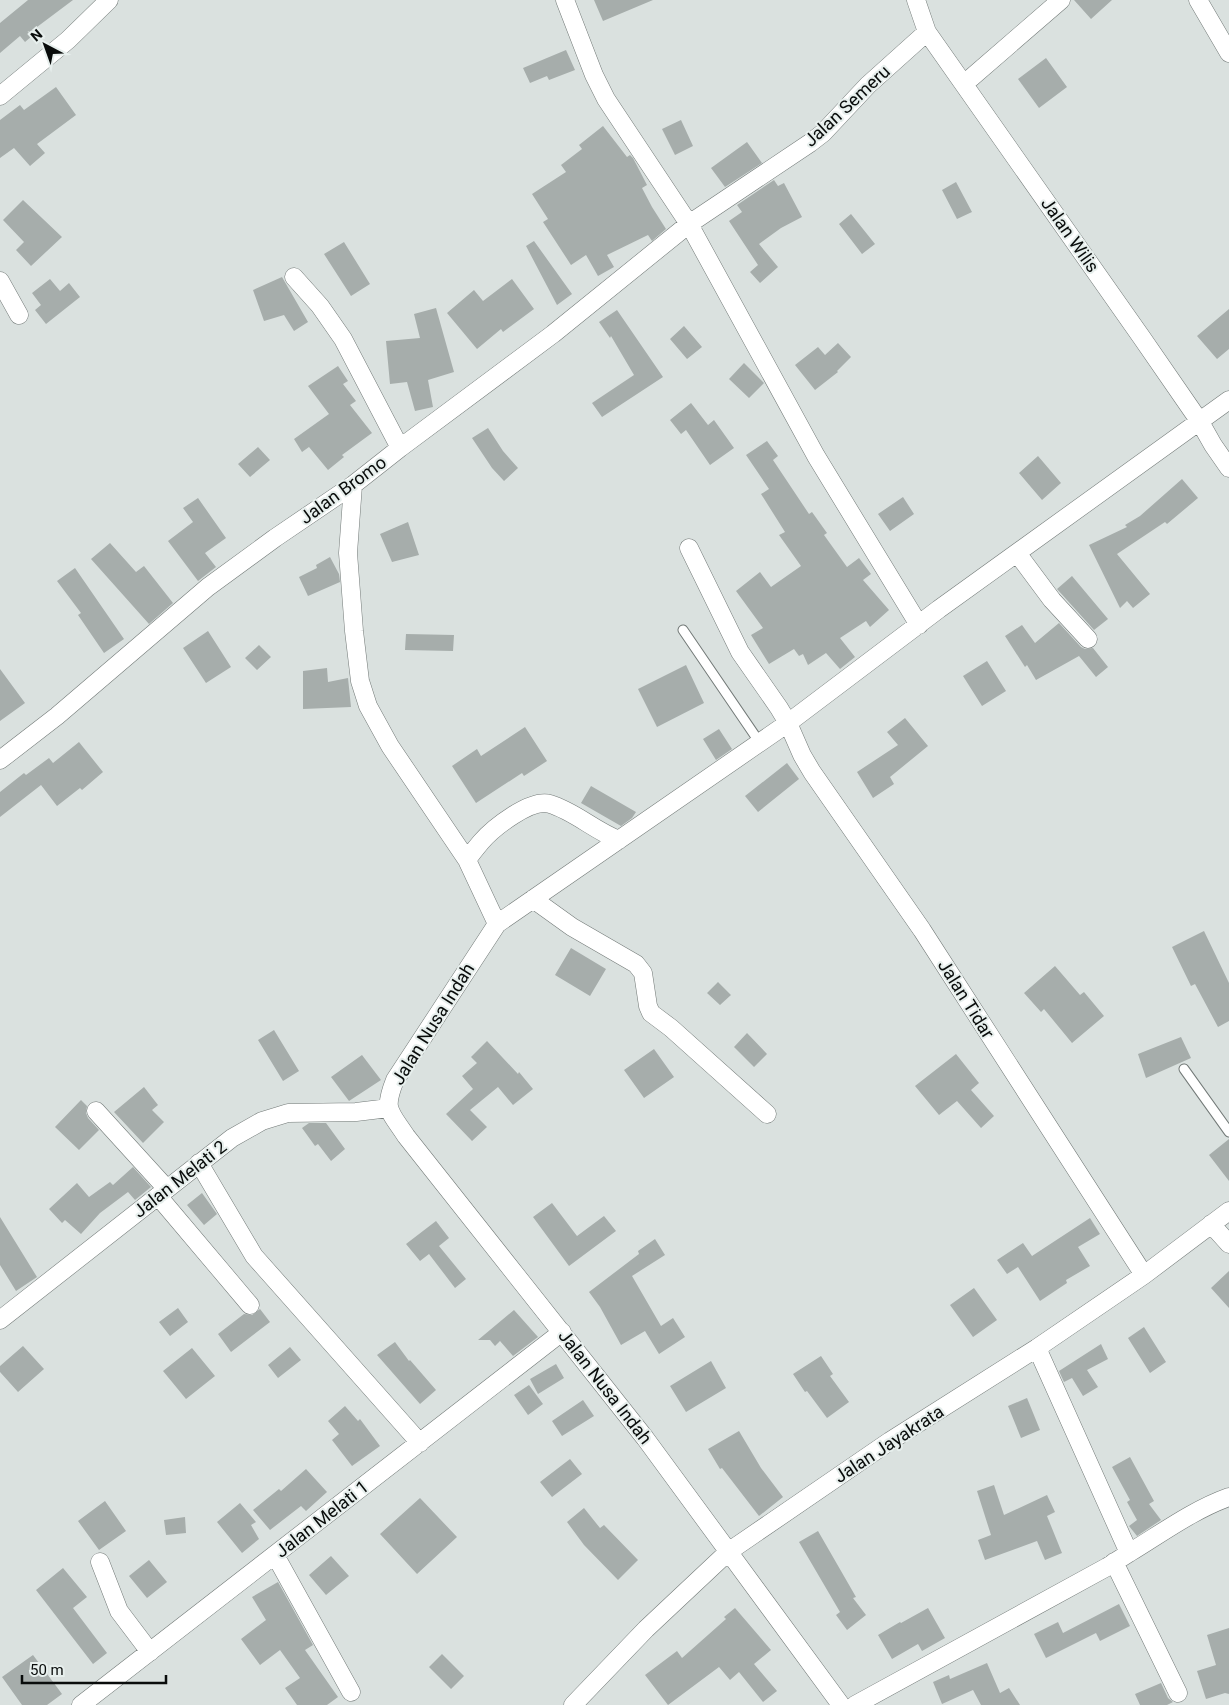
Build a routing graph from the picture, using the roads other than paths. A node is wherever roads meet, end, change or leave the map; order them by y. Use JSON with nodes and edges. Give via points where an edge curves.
{"nodes":[{"id":1,"x":109,"y":0,"type":"edge"},
{"id":2,"x":565,"y":0,"type":"edge"},
{"id":3,"x":916,"y":0,"type":"edge"},
{"id":4,"x":1061,"y":0,"type":"edge"},
{"id":5,"x":1198,"y":0,"type":"edge"},
{"id":6,"x":927,"y":32,"type":"junction"},
{"id":7,"x":1229,"y":53,"type":"edge"},
{"id":8,"x":964,"y":84,"type":"junction"},
{"id":9,"x":0,"y":96,"type":"edge"},
{"id":10,"x":689,"y":224,"type":"junction"},
{"id":11,"x":294,"y":277,"type":"dead end"},
{"id":12,"x":0,"y":281,"type":"edge"},
{"id":13,"x":19,"y":315,"type":"dead end"},
{"id":14,"x":1229,"y":400,"type":"edge"},
{"id":15,"x":1200,"y":422,"type":"junction"},
{"id":16,"x":400,"y":448,"type":"junction"},
{"id":17,"x":1229,"y":468,"type":"edge"},
{"id":18,"x":353,"y":484,"type":"junction"},
{"id":19,"x":689,"y":548,"type":"dead end"},
{"id":20,"x":1017,"y":553,"type":"junction"},
{"id":21,"x":919,"y":625,"type":"junction"},
{"id":22,"x":683,"y":630,"type":"dead end"},
{"id":23,"x":1088,"y":639,"type":"dead end"},
{"id":24,"x":788,"y":723,"type":"junction"},
{"id":25,"x":760,"y":743,"type":"junction"},
{"id":26,"x":0,"y":760,"type":"edge"},
{"id":27,"x":618,"y":840,"type":"junction"},
{"id":28,"x":466,"y":860,"type":"junction"},
{"id":29,"x":533,"y":899,"type":"junction"},
{"id":30,"x":497,"y":924,"type":"junction"},
{"id":31,"x":1184,"y":1069,"type":"dead end"},
{"id":32,"x":389,"y":1108,"type":"junction"},
{"id":33,"x":96,"y":1111,"type":"dead end"},
{"id":34,"x":767,"y":1114,"type":"dead end"},
{"id":35,"x":1229,"y":1132,"type":"edge"},
{"id":36,"x":199,"y":1164,"type":"junction"},
{"id":37,"x":162,"y":1192,"type":"junction"},
{"id":38,"x":1229,"y":1211,"type":"edge"},
{"id":39,"x":1211,"y":1224,"type":"junction"},
{"id":40,"x":1229,"y":1244,"type":"edge"},
{"id":41,"x":1144,"y":1275,"type":"junction"},
{"id":42,"x":250,"y":1305,"type":"dead end"},
{"id":43,"x":0,"y":1320,"type":"edge"},
{"id":44,"x":562,"y":1332,"type":"junction"},
{"id":45,"x":1037,"y":1348,"type":"junction"},
{"id":46,"x":420,"y":1443,"type":"junction"},
{"id":47,"x":1229,"y":1497,"type":"edge"},
{"id":48,"x":728,"y":1552,"type":"junction"},
{"id":49,"x":275,"y":1555,"type":"junction"},
{"id":50,"x":1122,"y":1558,"type":"junction"},
{"id":51,"x":100,"y":1562,"type":"dead end"},
{"id":52,"x":150,"y":1652,"type":"junction"},
{"id":53,"x":351,"y":1692,"type":"dead end"},
{"id":54,"x":1178,"y":1693,"type":"dead end"},
{"id":55,"x":81,"y":1705,"type":"edge"},
{"id":56,"x":573,"y":1705,"type":"edge"},
{"id":57,"x":841,"y":1705,"type":"edge"},
{"id":58,"x":855,"y":1705,"type":"edge"}],
"edges":[{"from":1,"to":9,"type":"street","via":[[68,40]]},
{"from":2,"to":10,"type":"street","via":[[606,99]]},
{"from":3,"to":6,"type":"street","name":"Jalan Wilis"},
{"from":4,"to":8,"type":"street"},
{"from":5,"to":7,"type":"street"},
{"from":6,"to":8,"type":"street","name":"Jalan Wilis"},
{"from":6,"to":10,"type":"street","name":"Jalan Semeru","via":[[810,143]]},
{"from":8,"to":15,"type":"street","name":"Jalan Wilis"},
{"from":10,"to":16,"type":"street","name":"Jalan Bromo","via":[[553,334]]},
{"from":10,"to":21,"type":"street","via":[[816,456]]},
{"from":11,"to":16,"type":"street","via":[[339,332]]},
{"from":12,"to":13,"type":"street"},
{"from":14,"to":15,"type":"street"},
{"from":15,"to":17,"type":"street","name":"Jalan Wilis"},
{"from":15,"to":20,"type":"street"},
{"from":16,"to":18,"type":"street","name":"Jalan Bromo"},
{"from":18,"to":26,"type":"street","name":"Jalan Bromo","via":[[208,587],[58,716]]},
{"from":18,"to":28,"type":"street","via":[[348,553],[360,681],[368,706],[390,746]]},
{"from":19,"to":24,"type":"street","name":"Jalan Tidar","via":[[740,652]]},
{"from":20,"to":21,"type":"street"},
{"from":20,"to":23,"type":"street","via":[[1052,600]]},
{"from":21,"to":24,"type":"street"},
{"from":22,"to":25,"type":"lane"},
{"from":24,"to":25,"type":"street"},
{"from":24,"to":41,"type":"street","name":"Jalan Tidar","via":[[812,772],[922,930]]},
{"from":25,"to":27,"type":"street"},
{"from":27,"to":28,"type":"street","via":[[549,803],[538,804],[505,820]]},
{"from":27,"to":29,"type":"street"},
{"from":28,"to":30,"type":"street"},
{"from":29,"to":30,"type":"street"},
{"from":29,"to":34,"type":"street","via":[[572,927],[636,964],[643,973],[651,1014]]},
{"from":30,"to":32,"type":"street","name":"Jalan Nusa Indah","via":[[395,1080],[388,1098]]},
{"from":31,"to":35,"type":"lane"},
{"from":32,"to":36,"type":"street","name":"Jalan Melati 2","via":[[288,1113],[232,1138]]},
{"from":32,"to":44,"type":"street","name":"Jalan Nusa Indah","via":[[406,1136]]},
{"from":33,"to":37,"type":"street"},
{"from":36,"to":37,"type":"street","name":"Jalan Melati 2"},
{"from":36,"to":46,"type":"street","via":[[254,1256]]},
{"from":37,"to":42,"type":"street"},
{"from":37,"to":43,"type":"street","name":"Jalan Melati 2"},
{"from":38,"to":39,"type":"street","name":"Jalan Jayakrata"},
{"from":39,"to":40,"type":"street"},
{"from":39,"to":41,"type":"street","name":"Jalan Jayakrata"},
{"from":41,"to":45,"type":"street","name":"Jalan Jayakrata"},
{"from":44,"to":46,"type":"street","name":"Jalan Melati 1"},
{"from":44,"to":48,"type":"street","name":"Jalan Nusa Indah"},
{"from":45,"to":48,"type":"street","name":"Jalan Jayakrata","via":[[890,1441]]},
{"from":45,"to":50,"type":"street"},
{"from":46,"to":49,"type":"street","name":"Jalan Melati 1"},
{"from":47,"to":50,"type":"street","via":[[1192,1514]]},
{"from":48,"to":56,"type":"street","name":"Jalan Jayakrata","via":[[646,1629]]},
{"from":48,"to":57,"type":"street","name":"Jalan Nusa Indah"},
{"from":49,"to":52,"type":"street","name":"Jalan Melati 1"},
{"from":49,"to":53,"type":"street"},
{"from":50,"to":54,"type":"street"},
{"from":50,"to":58,"type":"street"},
{"from":51,"to":52,"type":"street","via":[[119,1611]]},
{"from":52,"to":55,"type":"street","name":"Jalan Melati 1"}]}
